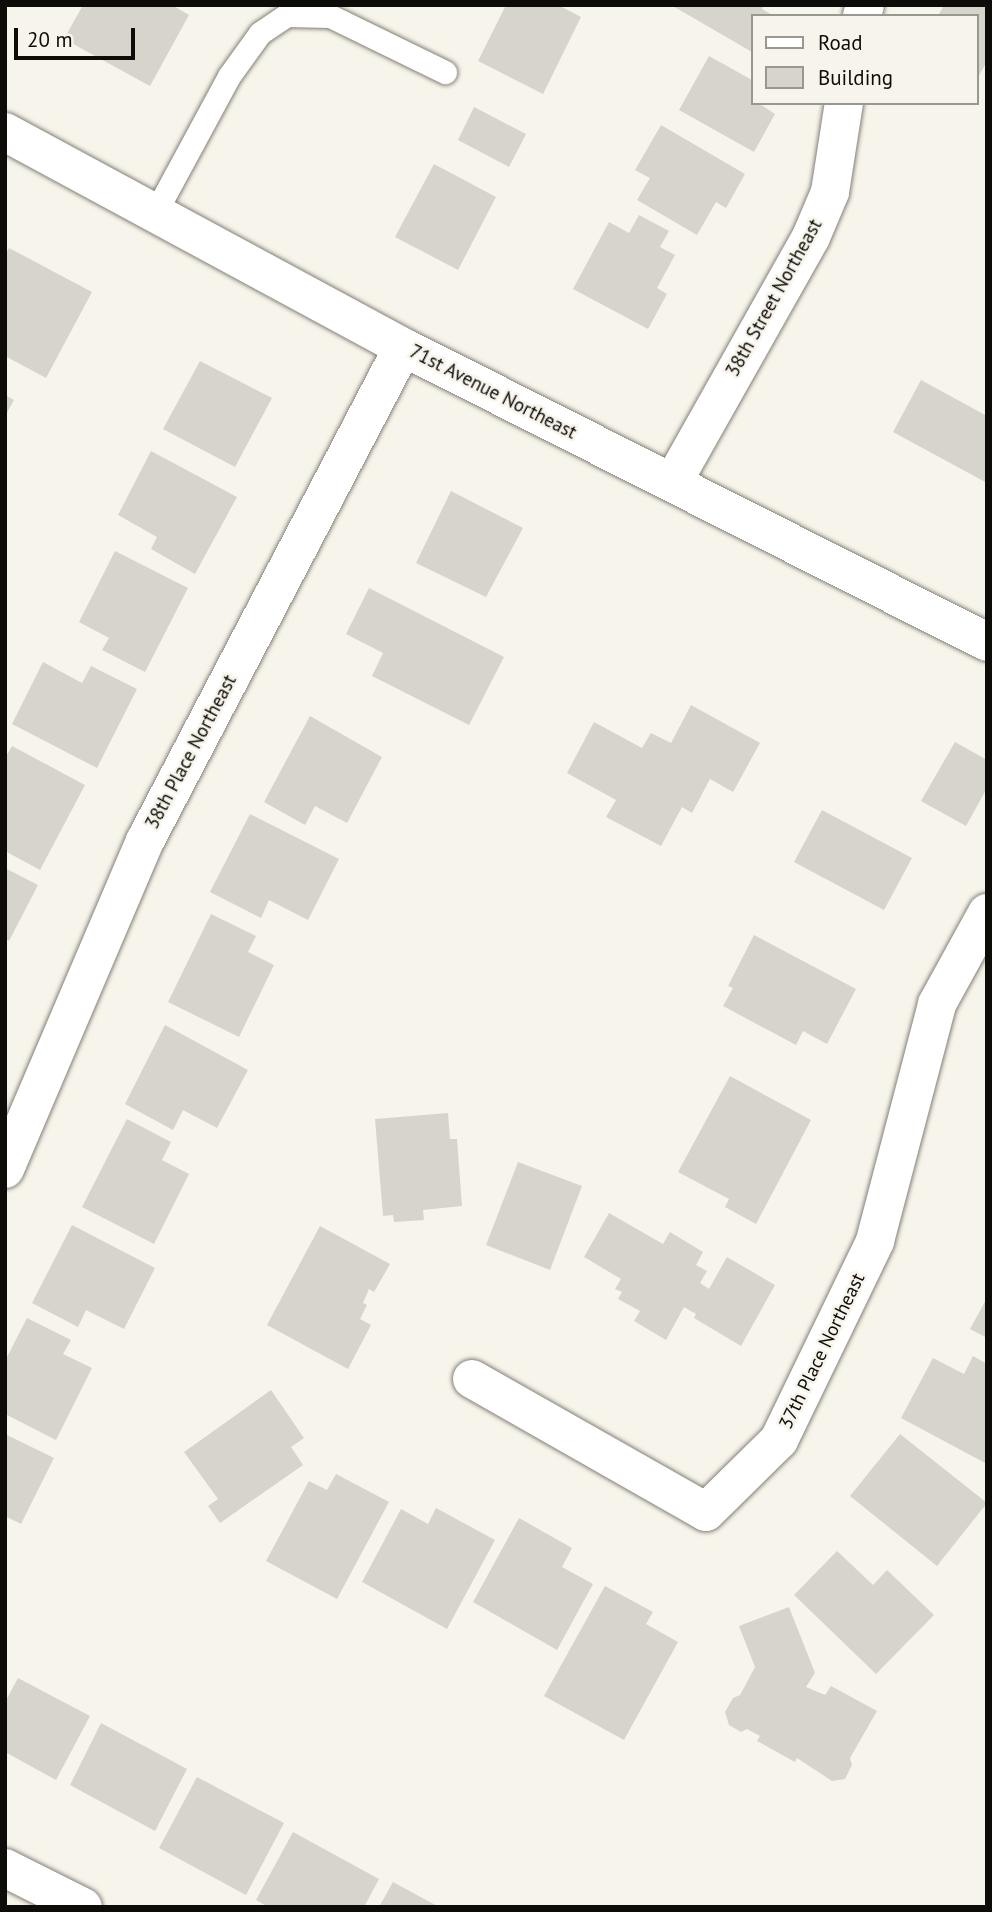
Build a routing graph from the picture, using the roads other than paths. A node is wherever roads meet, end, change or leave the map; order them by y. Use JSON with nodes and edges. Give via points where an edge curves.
{"nodes":[{"id":1,"x":445,"y":72,"type":"dead end"},
{"id":2,"x":844,"y":105,"type":"edge"},
{"id":3,"x":5,"y":132,"type":"edge"},
{"id":4,"x":155,"y":214,"type":"junction"},
{"id":5,"x":403,"y":348,"type":"junction"},
{"id":6,"x":673,"y":482,"type":"junction"},
{"id":7,"x":987,"y":642,"type":"edge"},
{"id":8,"x":987,"y":913,"type":"edge"},
{"id":9,"x":5,"y":1169,"type":"edge"},
{"id":10,"x":472,"y":1379,"type":"dead end"},
{"id":11,"x":5,"y":1868,"type":"edge"},
{"id":12,"x":83,"y":1907,"type":"edge"}],
"edges":[{"from":1,"to":4,"type":"lane","via":[[330,16],[287,15],[260,33],[229,76]]},
{"from":2,"to":6,"type":"street","name":"38th Street Northeast","via":[[830,192],[811,237]]},
{"from":3,"to":4,"type":"street","name":"71st Avenue Northeast"},
{"from":4,"to":5,"type":"street","name":"71st Avenue Northeast"},
{"from":5,"to":6,"type":"street","name":"71st Avenue Northeast"},
{"from":5,"to":9,"type":"street","name":"38th Place Northeast","via":[[145,841]]},
{"from":6,"to":7,"type":"street","name":"71st Avenue Northeast"},
{"from":8,"to":10,"type":"street","name":"37th Place Northeast","via":[[937,1003],[875,1241],[779,1440],[706,1512]]},
{"from":11,"to":12,"type":"street"}]}
